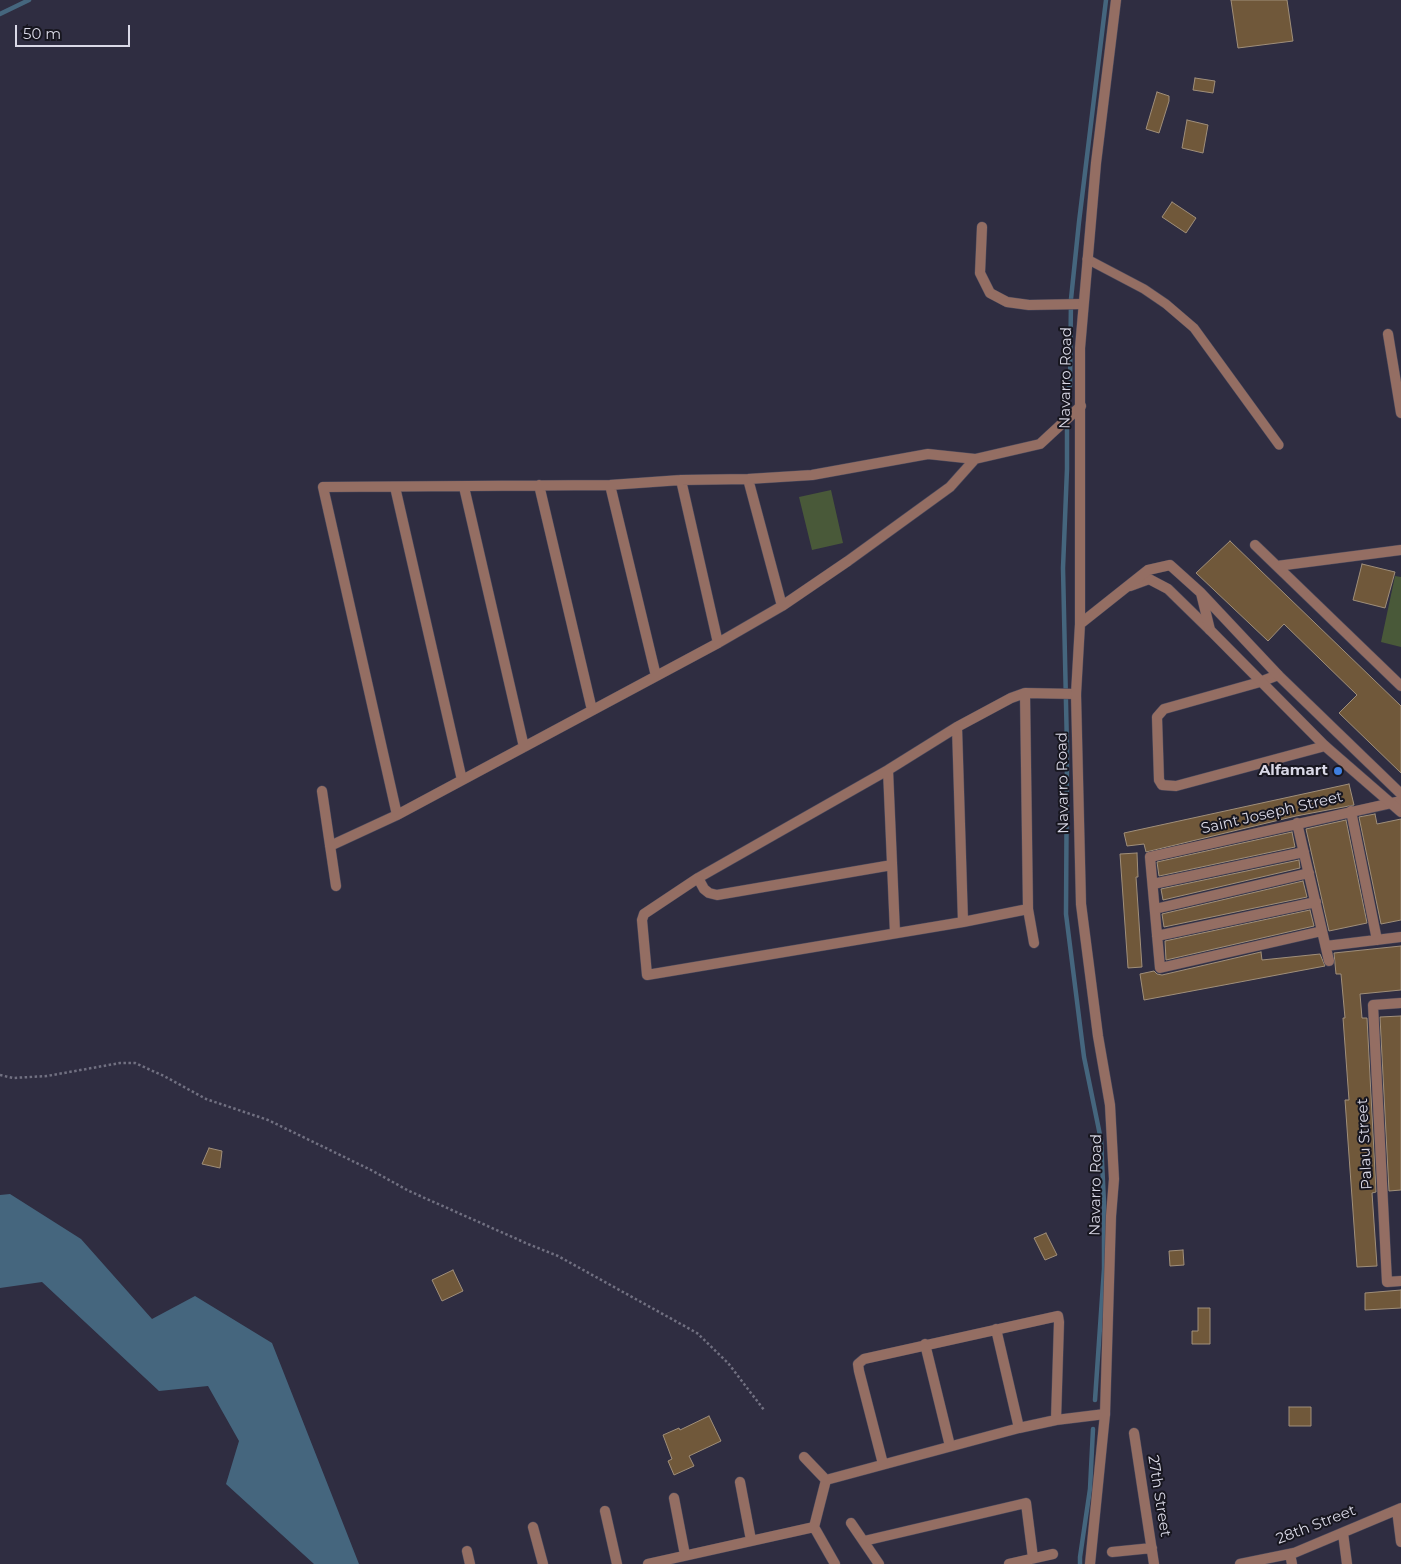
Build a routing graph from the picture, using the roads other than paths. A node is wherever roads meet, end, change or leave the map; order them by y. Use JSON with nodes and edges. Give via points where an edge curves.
{"nodes":[{"id":1,"x":1116,"y":0,"type":"edge"},
{"id":2,"x":982,"y":227,"type":"dead end"},
{"id":3,"x":1087,"y":259,"type":"junction"},
{"id":4,"x":1074,"y":304,"type":"junction"},
{"id":5,"x":1388,"y":334,"type":"dead end"},
{"id":6,"x":1397,"y":365,"type":"edge"},
{"id":7,"x":1081,"y":406,"type":"junction"},
{"id":8,"x":1401,"y":413,"type":"edge"},
{"id":9,"x":1279,"y":445,"type":"dead end"},
{"id":10,"x":975,"y":459,"type":"junction"},
{"id":11,"x":748,"y":479,"type":"junction"},
{"id":12,"x":681,"y":480,"type":"junction"},
{"id":13,"x":539,"y":485,"type":"junction"},
{"id":14,"x":610,"y":485,"type":"junction"},
{"id":15,"x":395,"y":486,"type":"junction"},
{"id":16,"x":464,"y":487,"type":"junction"},
{"id":17,"x":1255,"y":545,"type":"dead end"},
{"id":18,"x":1401,"y":550,"type":"edge"},
{"id":19,"x":1277,"y":566,"type":"junction"},
{"id":20,"x":1126,"y":587,"type":"junction"},
{"id":21,"x":1200,"y":592,"type":"junction"},
{"id":22,"x":782,"y":606,"type":"junction"},
{"id":23,"x":1080,"y":624,"type":"junction"},
{"id":24,"x":1210,"y":630,"type":"junction"},
{"id":25,"x":718,"y":643,"type":"junction"},
{"id":26,"x":1278,"y":675,"type":"junction"},
{"id":27,"x":656,"y":676,"type":"junction"},
{"id":28,"x":1260,"y":682,"type":"junction"},
{"id":29,"x":1401,"y":686,"type":"edge"},
{"id":30,"x":1025,"y":693,"type":"junction"},
{"id":31,"x":1069,"y":694,"type":"junction"},
{"id":32,"x":592,"y":710,"type":"junction"},
{"id":33,"x":957,"y":728,"type":"junction"},
{"id":34,"x":1325,"y":746,"type":"junction"},
{"id":35,"x":524,"y":747,"type":"junction"},
{"id":36,"x":1362,"y":757,"type":"junction"},
{"id":37,"x":1348,"y":766,"type":"junction"},
{"id":38,"x":888,"y":770,"type":"junction"},
{"id":39,"x":462,"y":780,"type":"junction"},
{"id":40,"x":322,"y":791,"type":"dead end"},
{"id":41,"x":1401,"y":794,"type":"edge"},
{"id":42,"x":1396,"y":802,"type":"edge"},
{"id":43,"x":1351,"y":811,"type":"junction"},
{"id":44,"x":1401,"y":812,"type":"edge"},
{"id":45,"x":397,"y":815,"type":"junction"},
{"id":46,"x":1297,"y":823,"type":"junction"},
{"id":47,"x":330,"y":846,"type":"junction"},
{"id":48,"x":1304,"y":852,"type":"junction"},
{"id":49,"x":892,"y":865,"type":"junction"},
{"id":50,"x":1309,"y":873,"type":"junction"},
{"id":51,"x":698,"y":878,"type":"junction"},
{"id":52,"x":1153,"y":884,"type":"junction"},
{"id":53,"x":336,"y":886,"type":"dead end"},
{"id":54,"x":1316,"y":902,"type":"junction"},
{"id":55,"x":1028,"y":909,"type":"junction"},
{"id":56,"x":1155,"y":909,"type":"junction"},
{"id":57,"x":963,"y":922,"type":"junction"},
{"id":58,"x":1322,"y":931,"type":"junction"},
{"id":59,"x":895,"y":933,"type":"junction"},
{"id":60,"x":1157,"y":936,"type":"junction"},
{"id":61,"x":1401,"y":937,"type":"edge"},
{"id":62,"x":1377,"y":940,"type":"junction"},
{"id":63,"x":1034,"y":943,"type":"dead end"},
{"id":64,"x":1326,"y":946,"type":"junction"},
{"id":65,"x":1329,"y":961,"type":"dead end"},
{"id":66,"x":1401,"y":1002,"type":"edge"},
{"id":67,"x":1401,"y":1281,"type":"edge"},
{"id":68,"x":996,"y":1329,"type":"junction"},
{"id":69,"x":925,"y":1344,"type":"junction"},
{"id":70,"x":1105,"y":1414,"type":"junction"},
{"id":71,"x":1056,"y":1420,"type":"junction"},
{"id":72,"x":1019,"y":1428,"type":"junction"},
{"id":73,"x":1134,"y":1433,"type":"dead end"},
{"id":74,"x":950,"y":1446,"type":"junction"},
{"id":75,"x":804,"y":1457,"type":"dead end"},
{"id":76,"x":883,"y":1464,"type":"junction"},
{"id":77,"x":826,"y":1480,"type":"junction"},
{"id":78,"x":740,"y":1482,"type":"dead end"},
{"id":79,"x":674,"y":1498,"type":"dead end"},
{"id":80,"x":1399,"y":1509,"type":"edge"},
{"id":81,"x":605,"y":1511,"type":"dead end"},
{"id":82,"x":851,"y":1523,"type":"dead end"},
{"id":83,"x":533,"y":1527,"type":"dead end"},
{"id":84,"x":814,"y":1527,"type":"junction"},
{"id":85,"x":1343,"y":1532,"type":"junction"},
{"id":86,"x":751,"y":1540,"type":"junction"},
{"id":87,"x":864,"y":1541,"type":"junction"},
{"id":88,"x":1401,"y":1542,"type":"edge"},
{"id":89,"x":1152,"y":1548,"type":"junction"},
{"id":90,"x":467,"y":1551,"type":"dead end"},
{"id":91,"x":1112,"y":1552,"type":"dead end"},
{"id":92,"x":1053,"y":1554,"type":"dead end"},
{"id":93,"x":685,"y":1555,"type":"junction"},
{"id":94,"x":1033,"y":1558,"type":"junction"},
{"id":95,"x":1291,"y":1559,"type":"edge"},
{"id":96,"x":675,"y":1561,"type":"edge"},
{"id":97,"x":470,"y":1564,"type":"edge"},
{"id":98,"x":542,"y":1564,"type":"edge"},
{"id":99,"x":617,"y":1564,"type":"edge"},
{"id":100,"x":648,"y":1564,"type":"edge"},
{"id":101,"x":835,"y":1564,"type":"edge"},
{"id":102,"x":879,"y":1564,"type":"edge"},
{"id":103,"x":1009,"y":1564,"type":"edge"},
{"id":104,"x":1090,"y":1564,"type":"edge"},
{"id":105,"x":1154,"y":1564,"type":"edge"},
{"id":106,"x":1240,"y":1564,"type":"edge"},
{"id":107,"x":1347,"y":1564,"type":"edge"}],
"edges":[{"from":1,"to":3,"type":"street","name":"Navarro Road"},
{"from":2,"to":4,"type":"street","via":[[980,273],[990,293],[1007,302],[1029,305]]},
{"from":3,"to":4,"type":"street","name":"Navarro Road"},
{"from":3,"to":9,"type":"lane","via":[[1144,289],[1194,328]]},
{"from":4,"to":7,"type":"street","name":"Navarro Road","via":[[1080,348]]},
{"from":5,"to":6,"type":"street"},
{"from":6,"to":8,"type":"street"},
{"from":7,"to":10,"type":"street","via":[[1040,444]]},
{"from":7,"to":23,"type":"street","name":"Navarro Road"},
{"from":10,"to":11,"type":"street","via":[[928,454],[812,475]]},
{"from":10,"to":22,"type":"street","via":[[950,486],[848,562]]},
{"from":11,"to":12,"type":"street"},
{"from":11,"to":22,"type":"street"},
{"from":12,"to":14,"type":"street"},
{"from":12,"to":25,"type":"street"},
{"from":13,"to":14,"type":"street"},
{"from":13,"to":16,"type":"street"},
{"from":13,"to":32,"type":"street"},
{"from":14,"to":27,"type":"street"},
{"from":15,"to":16,"type":"street"},
{"from":15,"to":39,"type":"street"},
{"from":15,"to":45,"type":"street","via":[[323,487]]},
{"from":16,"to":35,"type":"street"},
{"from":17,"to":19,"type":"street"},
{"from":18,"to":19,"type":"street"},
{"from":19,"to":29,"type":"street"},
{"from":20,"to":21,"type":"street","via":[[1148,570],[1170,565]]},
{"from":20,"to":23,"type":"street"},
{"from":20,"to":24,"type":"street","via":[[1149,579],[1168,589]]},
{"from":21,"to":24,"type":"street"},
{"from":21,"to":26,"type":"street"},
{"from":22,"to":25,"type":"street"},
{"from":23,"to":31,"type":"street","name":"Navarro Road"},
{"from":24,"to":28,"type":"street"},
{"from":25,"to":27,"type":"street"},
{"from":26,"to":28,"type":"street"},
{"from":26,"to":36,"type":"street"},
{"from":27,"to":32,"type":"street"},
{"from":28,"to":34,"type":"street"},
{"from":28,"to":34,"type":"street","via":[[1164,709],[1157,717],[1159,780],[1162,785],[1176,786]]},
{"from":30,"to":31,"type":"street"},
{"from":30,"to":33,"type":"street"},
{"from":30,"to":55,"type":"street"},
{"from":31,"to":70,"type":"street","name":"Navarro Road","via":[[1081,904],[1114,1152]]},
{"from":32,"to":35,"type":"street"},
{"from":33,"to":38,"type":"street"},
{"from":33,"to":57,"type":"street"},
{"from":34,"to":37,"type":"street"},
{"from":35,"to":39,"type":"street"},
{"from":36,"to":37,"type":"street"},
{"from":36,"to":41,"type":"street"},
{"from":37,"to":42,"type":"street"},
{"from":38,"to":49,"type":"street"},
{"from":38,"to":51,"type":"street"},
{"from":39,"to":45,"type":"street"},
{"from":40,"to":47,"type":"street"},
{"from":42,"to":43,"type":"street","name":"Saint Joseph Street"},
{"from":42,"to":44,"type":"street"},
{"from":43,"to":46,"type":"street","name":"Saint Joseph Street"},
{"from":43,"to":62,"type":"street"},
{"from":45,"to":47,"type":"street"},
{"from":46,"to":48,"type":"street"},
{"from":46,"to":52,"type":"street","name":"Saint Joseph Street","via":[[1150,857]]},
{"from":47,"to":53,"type":"street"},
{"from":48,"to":50,"type":"street"},
{"from":48,"to":52,"type":"street"},
{"from":49,"to":51,"type":"street","via":[[717,895],[704,889]]},
{"from":49,"to":59,"type":"street"},
{"from":50,"to":54,"type":"street"},
{"from":50,"to":56,"type":"street"},
{"from":51,"to":59,"type":"street","via":[[644,914],[647,975]]},
{"from":52,"to":56,"type":"street"},
{"from":54,"to":58,"type":"street"},
{"from":54,"to":60,"type":"street"},
{"from":55,"to":57,"type":"street"},
{"from":55,"to":63,"type":"street"},
{"from":56,"to":60,"type":"street"},
{"from":57,"to":59,"type":"street"},
{"from":58,"to":60,"type":"street","via":[[1160,968]]},
{"from":58,"to":64,"type":"street"},
{"from":61,"to":62,"type":"street"},
{"from":62,"to":64,"type":"street"},
{"from":64,"to":65,"type":"street"},
{"from":66,"to":67,"type":"street","name":"Palau Street","via":[[1373,1005],[1387,1282]]},
{"from":68,"to":69,"type":"street"},
{"from":68,"to":71,"type":"street","via":[[1052,1316],[1060,1318]]},
{"from":68,"to":72,"type":"street"},
{"from":69,"to":74,"type":"street"},
{"from":69,"to":76,"type":"street","via":[[864,1359],[858,1364]]},
{"from":70,"to":71,"type":"street"},
{"from":70,"to":104,"type":"street","name":"Navarro Road"},
{"from":71,"to":72,"type":"street"},
{"from":72,"to":74,"type":"street"},
{"from":73,"to":89,"type":"street","name":"27th Street"},
{"from":74,"to":76,"type":"street"},
{"from":75,"to":77,"type":"street"},
{"from":76,"to":77,"type":"street"},
{"from":77,"to":84,"type":"street"},
{"from":78,"to":86,"type":"street"},
{"from":79,"to":93,"type":"street"},
{"from":80,"to":85,"type":"street","name":"28th Street"},
{"from":80,"to":88,"type":"street"},
{"from":81,"to":99,"type":"street"},
{"from":82,"to":87,"type":"street"},
{"from":83,"to":98,"type":"street"},
{"from":84,"to":86,"type":"street"},
{"from":84,"to":101,"type":"street"},
{"from":85,"to":95,"type":"street","name":"28th Street"},
{"from":85,"to":107,"type":"street"},
{"from":86,"to":93,"type":"street"},
{"from":87,"to":94,"type":"street","via":[[1026,1503]]},
{"from":87,"to":102,"type":"street"},
{"from":89,"to":91,"type":"street"},
{"from":89,"to":105,"type":"street","name":"27th Street"},
{"from":90,"to":97,"type":"street"},
{"from":92,"to":94,"type":"street"},
{"from":93,"to":96,"type":"street"},
{"from":94,"to":103,"type":"street"},
{"from":95,"to":106,"type":"street","name":"28th Street"},
{"from":96,"to":100,"type":"street"}]}
